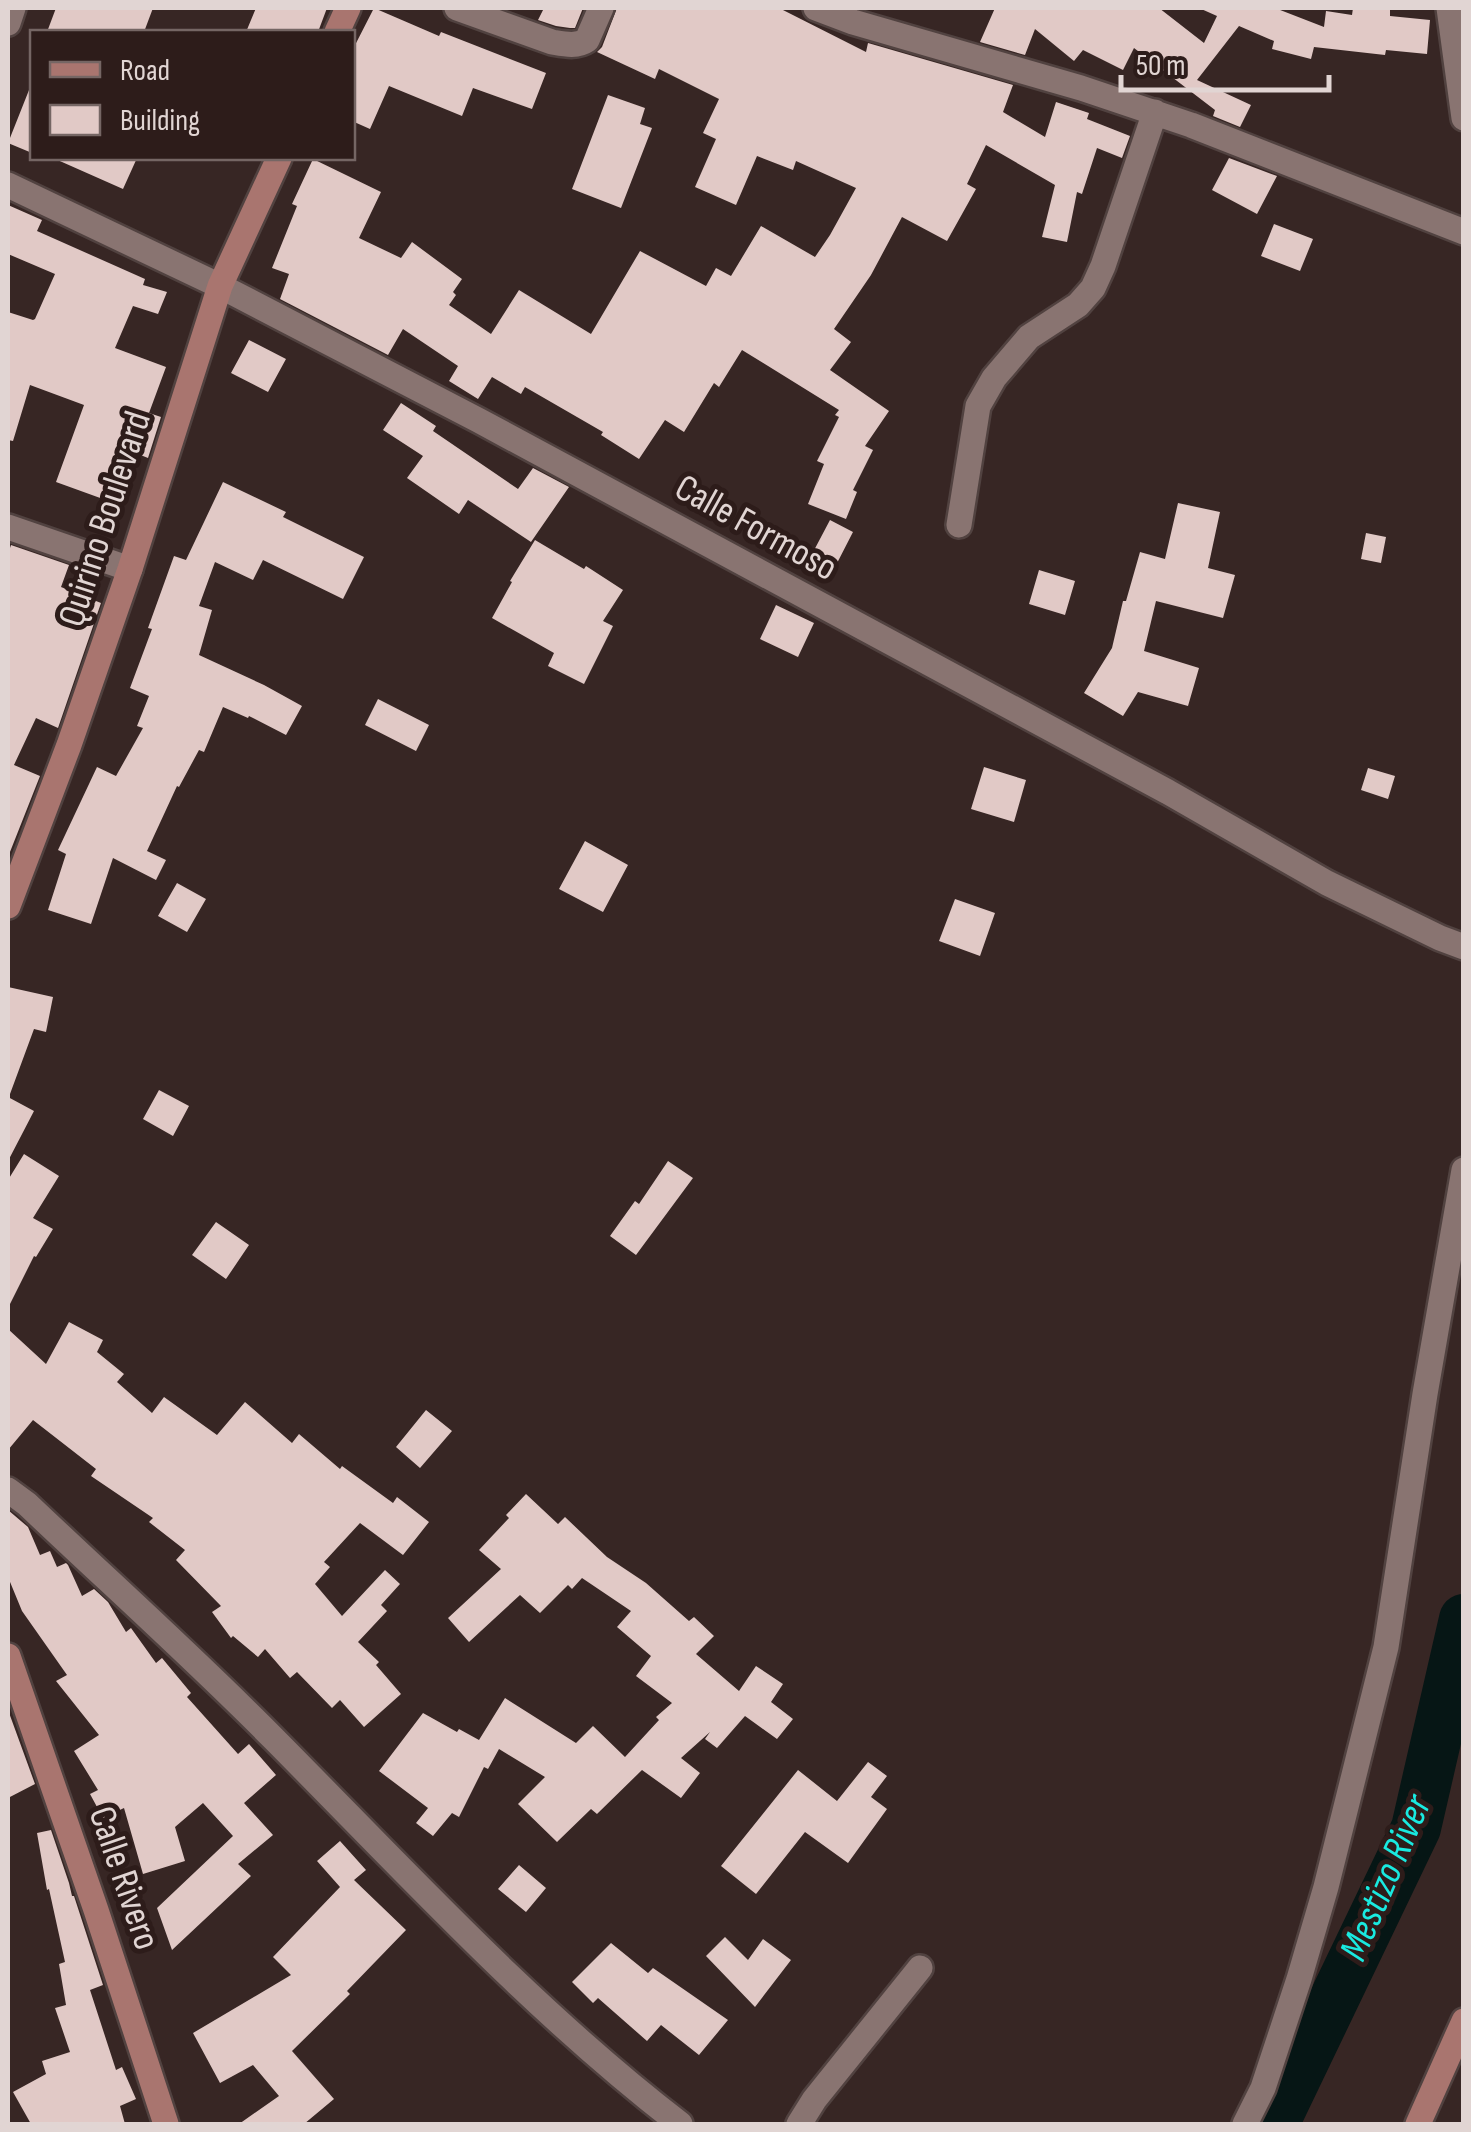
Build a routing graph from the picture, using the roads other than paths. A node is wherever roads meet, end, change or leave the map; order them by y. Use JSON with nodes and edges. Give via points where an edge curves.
{"nodes":[{"id":1,"x":13,"y":8,"type":"edge"},
{"id":2,"x":458,"y":8,"type":"edge"},
{"id":3,"x":601,"y":8,"type":"edge"},
{"id":4,"x":816,"y":8,"type":"edge"},
{"id":5,"x":1449,"y":8,"type":"edge"},
{"id":6,"x":8,"y":24,"type":"edge"},
{"id":7,"x":1155,"y":112,"type":"junction"},
{"id":8,"x":1464,"y":118,"type":"edge"},
{"id":9,"x":279,"y":160,"type":"edge"},
{"id":10,"x":8,"y":185,"type":"edge"},
{"id":11,"x":1464,"y":232,"type":"edge"},
{"id":12,"x":220,"y":286,"type":"junction"},
{"id":13,"x":959,"y":525,"type":"dead end"},
{"id":14,"x":8,"y":527,"type":"edge"},
{"id":15,"x":130,"y":569,"type":"junction"},
{"id":16,"x":8,"y":906,"type":"edge"},
{"id":17,"x":1464,"y":946,"type":"edge"},
{"id":18,"x":1464,"y":1170,"type":"edge"},
{"id":19,"x":8,"y":1490,"type":"edge"},
{"id":20,"x":8,"y":1656,"type":"edge"},
{"id":21,"x":920,"y":1968,"type":"dead end"},
{"id":22,"x":1464,"y":2021,"type":"edge"},
{"id":23,"x":166,"y":2124,"type":"edge"},
{"id":24,"x":680,"y":2124,"type":"edge"},
{"id":25,"x":799,"y":2124,"type":"edge"},
{"id":26,"x":1245,"y":2124,"type":"edge"},
{"id":27,"x":1418,"y":2124,"type":"edge"}],
"edges":[{"from":1,"to":6,"type":"street"},
{"from":2,"to":3,"type":"street","via":[[575,44],[587,40]]},
{"from":4,"to":7,"type":"street"},
{"from":5,"to":8,"type":"street"},
{"from":7,"to":11,"type":"street"},
{"from":7,"to":13,"type":"street","via":[[1094,288],[1029,338],[978,406]]},
{"from":9,"to":12,"type":"main road","name":"Quirino Boulevard"},
{"from":10,"to":12,"type":"street","name":"Calle Formoso"},
{"from":12,"to":15,"type":"main road","name":"Quirino Boulevard"},
{"from":12,"to":17,"type":"street","name":"Calle Formoso","via":[[1327,883]]},
{"from":14,"to":15,"type":"street"},
{"from":15,"to":16,"type":"main road","name":"Quirino Boulevard"},
{"from":18,"to":26,"type":"street","via":[[1386,1648],[1326,1886],[1263,2088]]},
{"from":19,"to":24,"type":"street","via":[[269,1734],[500,1968]]},
{"from":20,"to":23,"type":"main road","name":"Calle Rivero"},
{"from":21,"to":25,"type":"street"},
{"from":22,"to":27,"type":"main road"}]}
